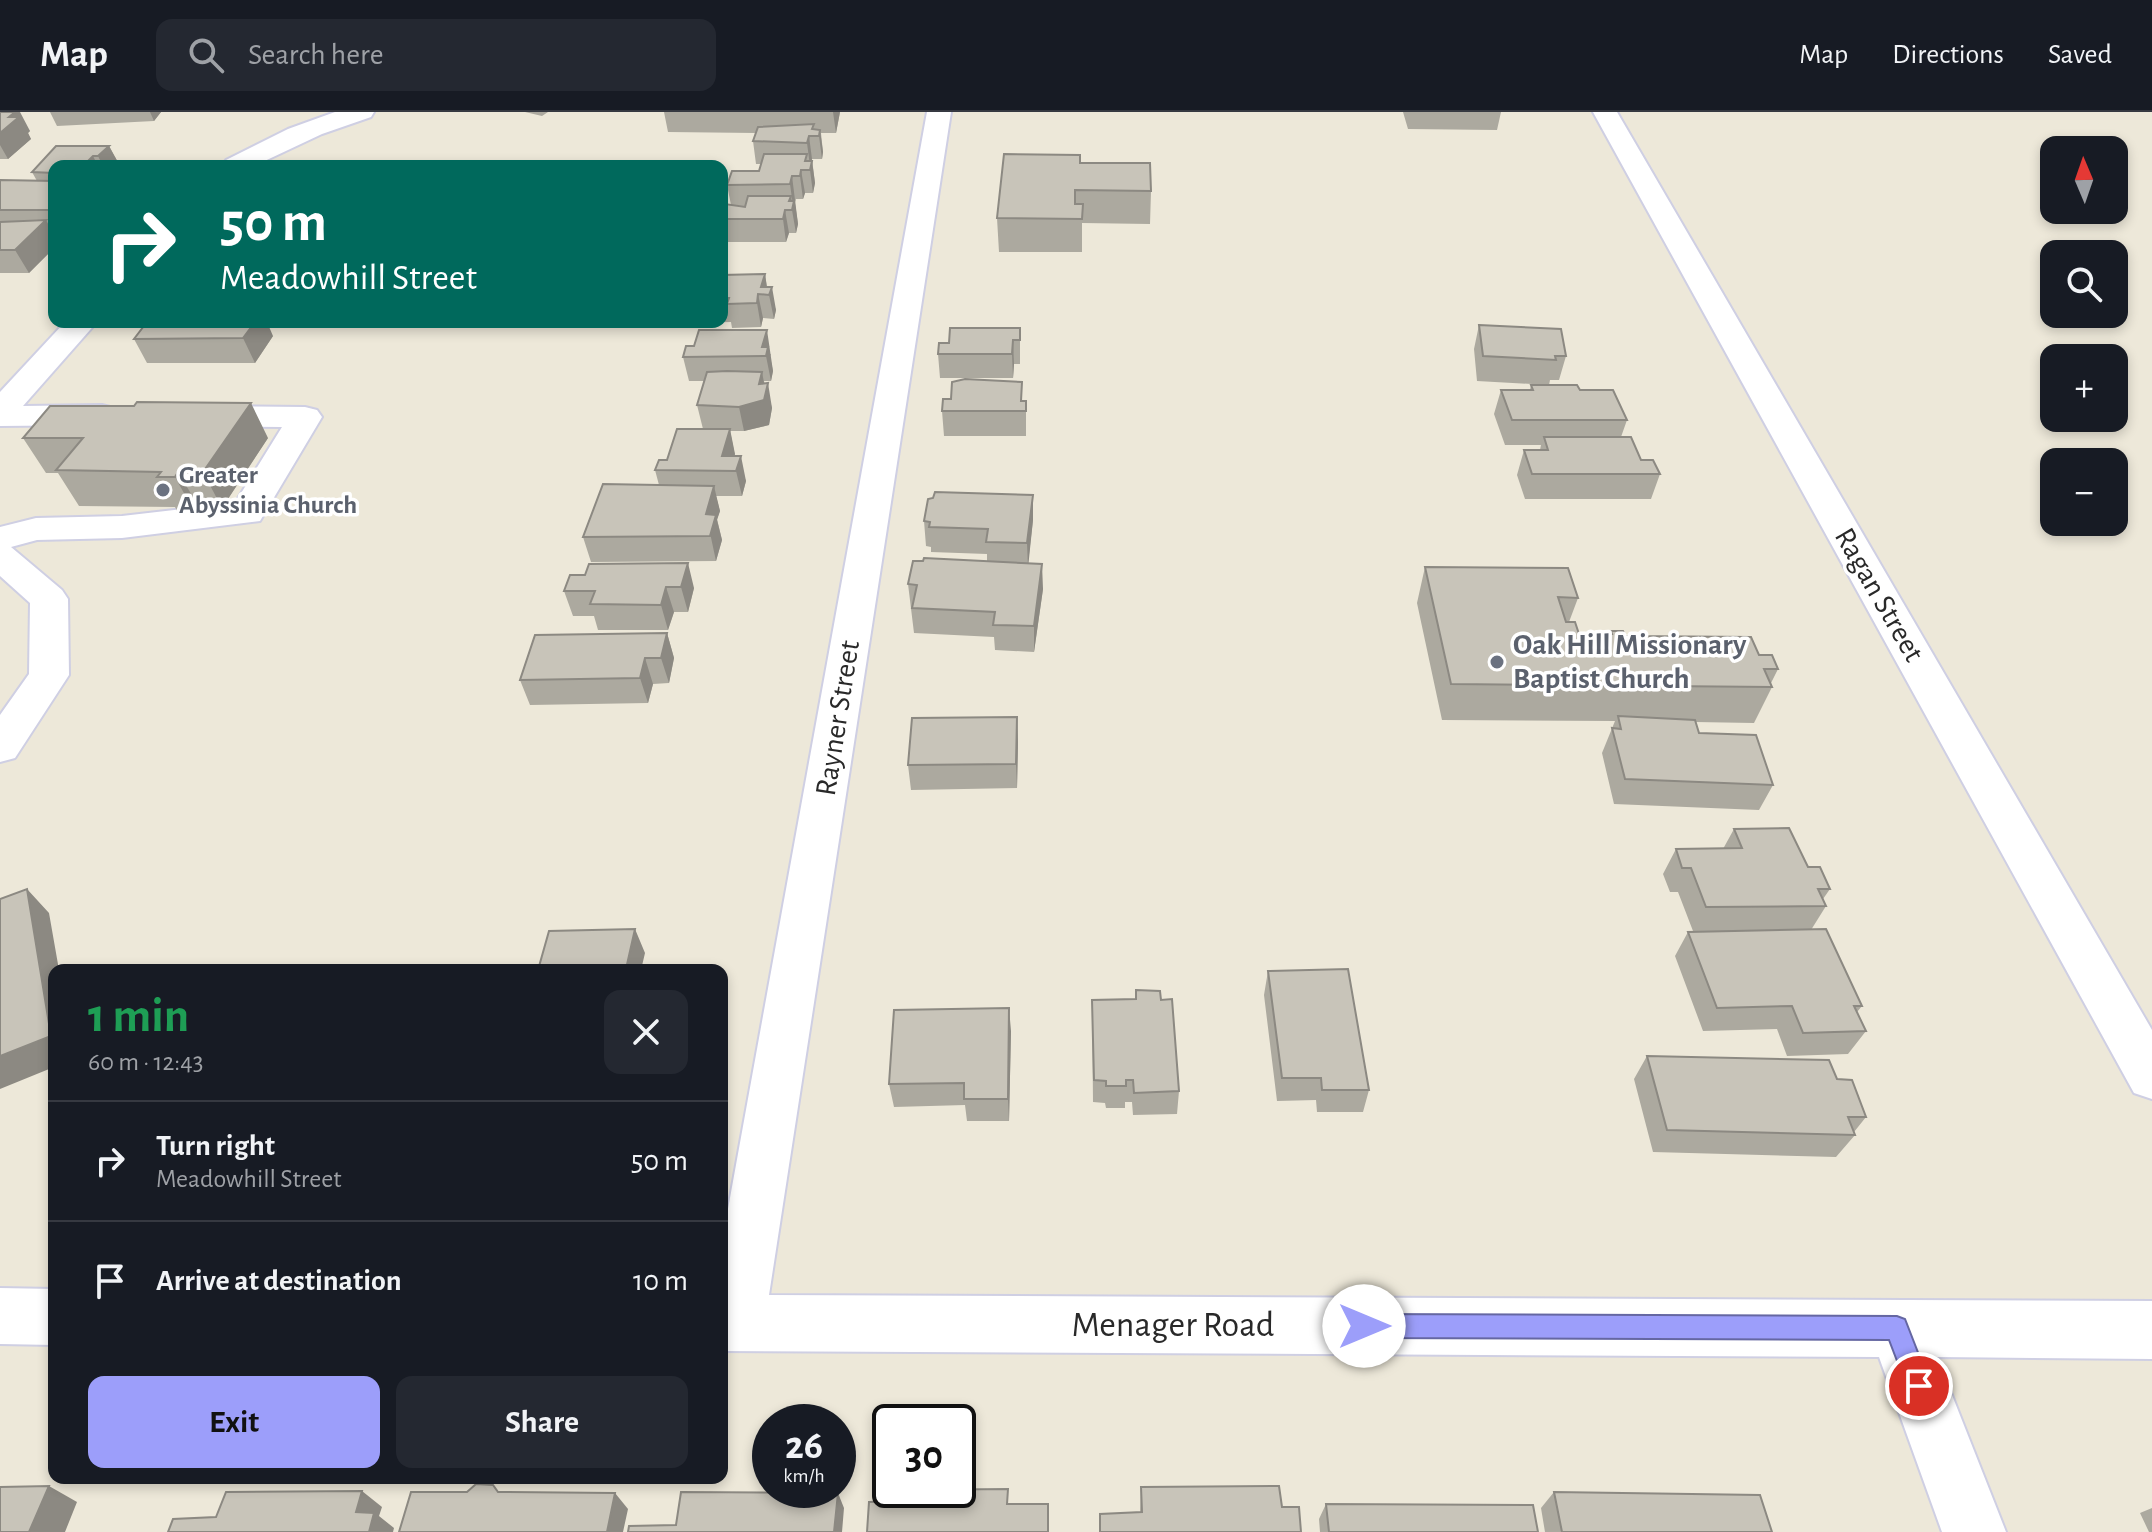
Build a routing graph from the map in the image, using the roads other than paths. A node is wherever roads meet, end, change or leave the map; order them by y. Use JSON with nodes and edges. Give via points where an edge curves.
{"nodes":[{"id":1,"x":362,"y":112,"type":"edge"},
{"id":2,"x":939,"y":112,"type":"edge"},
{"id":3,"x":1605,"y":112,"type":"edge"},
{"id":4,"x":246,"y":160,"type":"edge"},
{"id":5,"x":77,"y":328,"type":"edge"},
{"id":6,"x":0,"y":414,"type":"edge"},
{"id":7,"x":0,"y":539,"type":"edge"},
{"id":8,"x":0,"y":556,"type":"edge"},
{"id":9,"x":0,"y":747,"type":"edge"},
{"id":10,"x":2152,"y":1077,"type":"edge"},
{"id":11,"x":0,"y":1316,"type":"edge"},
{"id":12,"x":48,"y":1317,"type":"edge"},
{"id":13,"x":729,"y":1324,"type":"edge"},
{"id":14,"x":1897,"y":1328,"type":"junction"},
{"id":15,"x":2152,"y":1330,"type":"edge"},
{"id":16,"x":1974,"y":1532,"type":"edge"}],
"edges":[{"from":1,"to":4,"type":"street"},
{"from":2,"to":13,"type":"street","name":"Rayner Street"},
{"from":3,"to":10,"type":"street","name":"Ragan Street"},
{"from":5,"to":6,"type":"street"},
{"from":6,"to":7,"type":"street","via":[[305,417],[247,513],[122,527],[36,529]]},
{"from":8,"to":9,"type":"street","via":[[49,599],[49,675]]},
{"from":11,"to":12,"type":"street"},
{"from":13,"to":14,"type":"street","name":"Menager Road"},
{"from":14,"to":15,"type":"street","name":"Menager Road"},
{"from":14,"to":16,"type":"street"}]}
